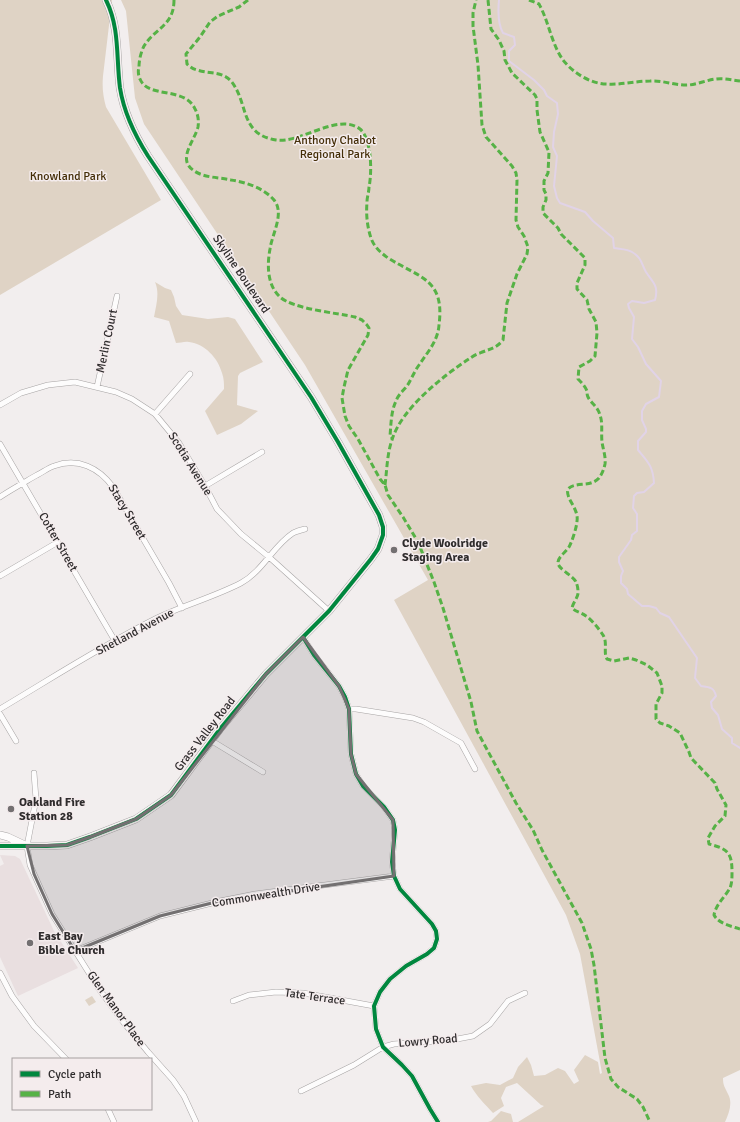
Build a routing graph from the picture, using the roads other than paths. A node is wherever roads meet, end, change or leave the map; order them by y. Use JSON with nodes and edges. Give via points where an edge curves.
{"nodes":[{"id":1,"x":106,"y":0,"type":"edge"},
{"id":2,"x":117,"y":296,"type":"dead end"},
{"id":3,"x":190,"y":374,"type":"dead end"},
{"id":4,"x":97,"y":386,"type":"junction"},
{"id":5,"x":0,"y":405,"type":"edge"},
{"id":6,"x":155,"y":414,"type":"junction"},
{"id":7,"x":0,"y":444,"type":"edge"},
{"id":8,"x":262,"y":452,"type":"dead end"},
{"id":9,"x":23,"y":483,"type":"junction"},
{"id":10,"x":206,"y":486,"type":"junction"},
{"id":11,"x":0,"y":497,"type":"edge"},
{"id":12,"x":305,"y":529,"type":"dead end"},
{"id":13,"x":58,"y":542,"type":"junction"},
{"id":14,"x":378,"y":549,"type":"joint"},
{"id":15,"x":269,"y":557,"type":"junction"},
{"id":16,"x":0,"y":576,"type":"edge"},
{"id":17,"x":182,"y":608,"type":"junction"},
{"id":18,"x":329,"y":611,"type":"junction"},
{"id":19,"x":303,"y":637,"type":"junction"},
{"id":20,"x":115,"y":641,"type":"junction"},
{"id":21,"x":0,"y":709,"type":"edge"},
{"id":22,"x":348,"y":709,"type":"junction"},
{"id":23,"x":0,"y":714,"type":"edge"},
{"id":24,"x":16,"y":741,"type":"dead end"},
{"id":25,"x":212,"y":741,"type":"junction"},
{"id":26,"x":475,"y":769,"type":"dead end"},
{"id":27,"x":263,"y":772,"type":"dead end"},
{"id":28,"x":34,"y":773,"type":"dead end"},
{"id":29,"x":0,"y":835,"type":"edge"},
{"id":30,"x":0,"y":846,"type":"edge"},
{"id":31,"x":27,"y":846,"type":"junction"},
{"id":32,"x":394,"y":876,"type":"junction"},
{"id":33,"x":75,"y":951,"type":"junction"},
{"id":34,"x":0,"y":973,"type":"edge"},
{"id":35,"x":525,"y":993,"type":"dead end"},
{"id":36,"x":233,"y":1001,"type":"dead end"},
{"id":37,"x":374,"y":1006,"type":"junction"},
{"id":38,"x":383,"y":1047,"type":"junction"},
{"id":39,"x":65,"y":1058,"type":"edge"},
{"id":40,"x":301,"y":1091,"type":"dead end"},
{"id":41,"x":108,"y":1110,"type":"edge"},
{"id":42,"x":114,"y":1122,"type":"edge"},
{"id":43,"x":196,"y":1122,"type":"edge"},
{"id":44,"x":438,"y":1122,"type":"edge"}],
"edges":[{"from":1,"to":14,"type":"main road","name":"Skyline Boulevard","via":[[116,31],[122,99],[134,133],[298,376],[328,425],[382,521],[383,535]]},
{"from":2,"to":4,"type":"street","name":"Merlin Court"},
{"from":3,"to":6,"type":"street"},
{"from":4,"to":5,"type":"street","name":"Scotia Avenue","via":[[75,382],[48,385],[21,393]]},
{"from":4,"to":6,"type":"street","name":"Scotia Avenue","via":[[132,399]]},
{"from":6,"to":10,"type":"street","name":"Scotia Avenue","via":[[179,442]]},
{"from":7,"to":9,"type":"street","name":"Cotter Street"},
{"from":8,"to":10,"type":"street"},
{"from":9,"to":11,"type":"street","name":"Stacy Street"},
{"from":9,"to":13,"type":"street","name":"Cotter Street"},
{"from":9,"to":17,"type":"street","name":"Stacy Street","via":[[64,463],[88,466],[99,472],[113,487]]},
{"from":10,"to":15,"type":"street","name":"Scotia Avenue","via":[[217,508],[241,534]]},
{"from":12,"to":15,"type":"street","name":"Shetland Avenue","via":[[284,540]]},
{"from":13,"to":16,"type":"street"},
{"from":13,"to":20,"type":"street","name":"Cotter Street"},
{"from":14,"to":18,"type":"main road","name":"Grass Valley Road"},
{"from":15,"to":17,"type":"street","name":"Shetland Avenue","via":[[257,571],[242,582]]},
{"from":15,"to":18,"type":"street","name":"Scotia Avenue"},
{"from":17,"to":20,"type":"street","name":"Shetland Avenue"},
{"from":18,"to":19,"type":"main road","name":"Grass Valley Road"},
{"from":19,"to":22,"type":"street","via":[[339,686]]},
{"from":19,"to":25,"type":"main road","name":"Grass Valley Road","via":[[266,674]]},
{"from":20,"to":21,"type":"street","name":"Shetland Avenue"},
{"from":22,"to":26,"type":"street","via":[[413,718],[424,722],[461,743]]},
{"from":22,"to":32,"type":"street","via":[[351,754],[356,774],[363,786],[393,820]]},
{"from":23,"to":24,"type":"street"},
{"from":25,"to":27,"type":"street"},
{"from":25,"to":31,"type":"main road","name":"Grass Valley Road","via":[[171,796],[136,819],[66,844]]},
{"from":28,"to":31,"type":"street","via":[[36,799]]},
{"from":29,"to":31,"type":"main road","name":"Grass Valley Road"},
{"from":30,"to":31,"type":"main road","name":"Grass Valley Road"},
{"from":31,"to":33,"type":"street","name":"Glen Manor Place","via":[[30,865],[52,914]]},
{"from":32,"to":33,"type":"street","name":"Commonwealth Drive","via":[[220,901],[160,916]]},
{"from":32,"to":37,"type":"street","via":[[400,889],[432,924],[437,939],[434,948],[427,954],[390,979]]},
{"from":33,"to":43,"type":"street","name":"Glen Manor Place","via":[[124,1023],[173,1080]]},
{"from":34,"to":39,"type":"street","via":[[12,996],[34,1026]]},
{"from":35,"to":38,"type":"street","name":"Lowry Road","via":[[508,1001],[490,1024],[473,1036]]},
{"from":36,"to":37,"type":"street","name":"Tate Terrace","via":[[250,995],[276,992],[303,993]]},
{"from":37,"to":38,"type":"street","via":[[376,1029]]},
{"from":38,"to":40,"type":"street","name":"Lowry Road","via":[[354,1065]]},
{"from":38,"to":44,"type":"street","via":[[412,1076]]},
{"from":41,"to":42,"type":"street"}]}
